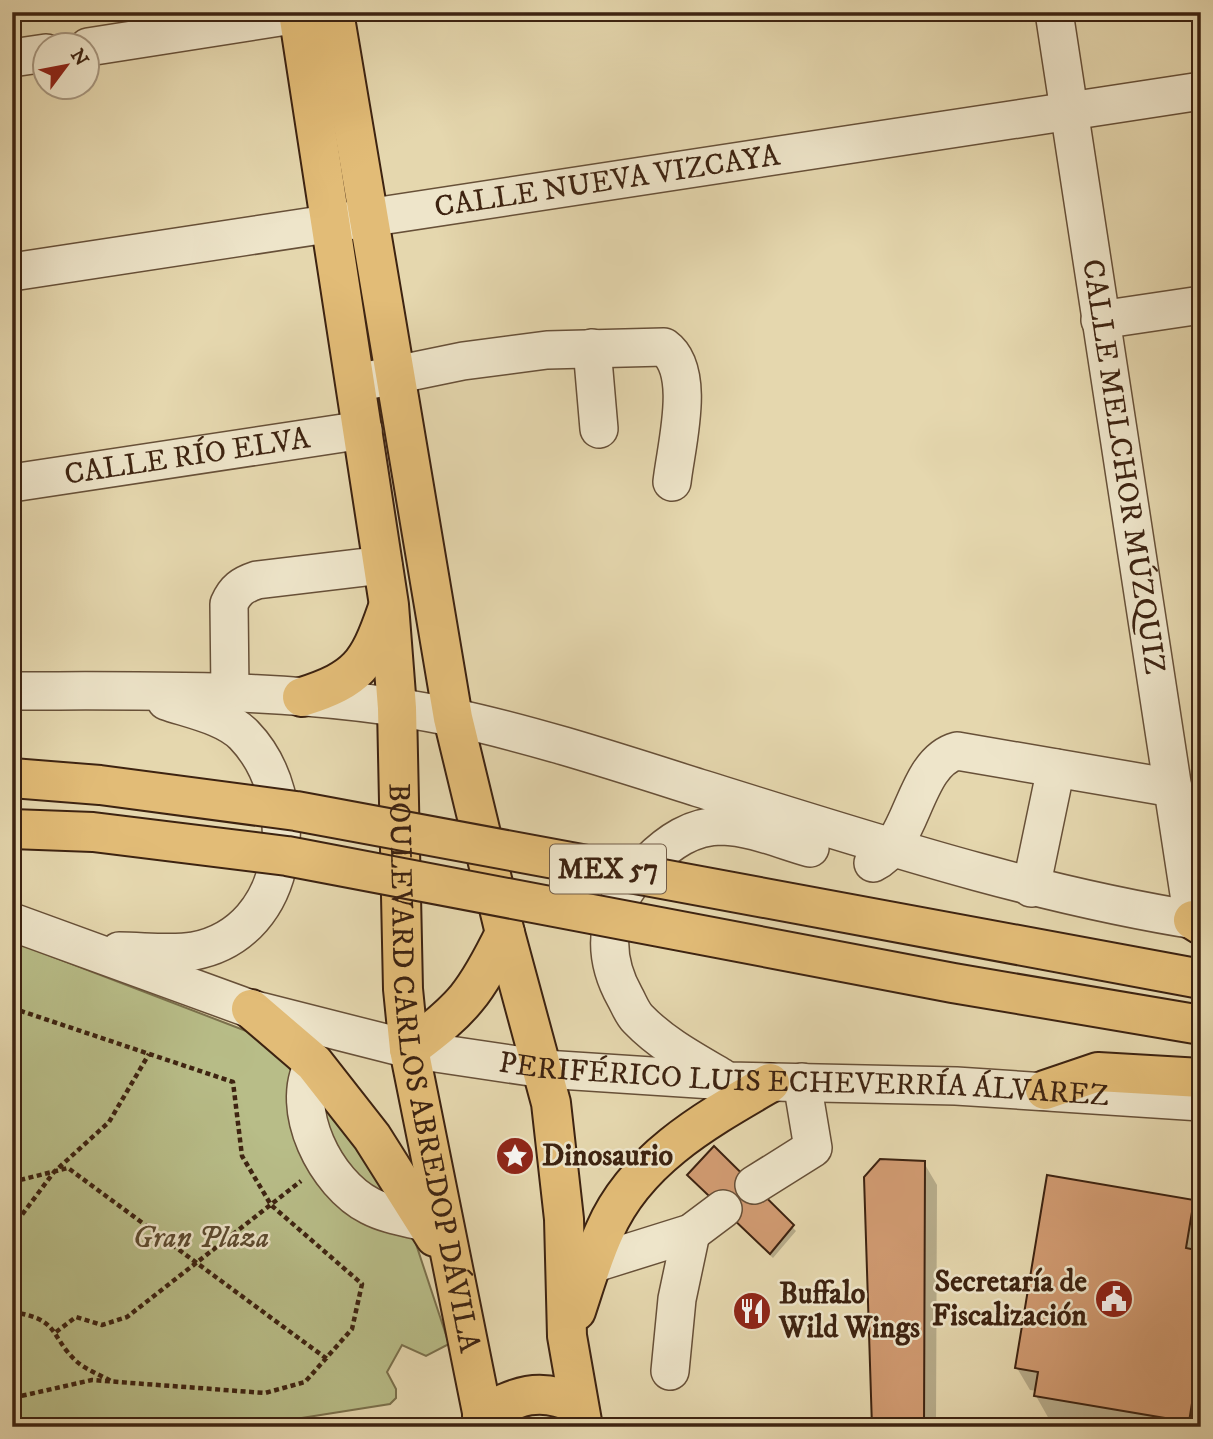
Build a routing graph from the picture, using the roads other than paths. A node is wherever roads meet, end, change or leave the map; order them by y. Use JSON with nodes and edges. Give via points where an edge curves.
{"nodes":[{"id":1,"x":1054,"y":12,"type":"edge"},
{"id":2,"x":310,"y":13,"type":"edge"},
{"id":3,"x":102,"y":45,"type":"edge"},
{"id":4,"x":32,"y":55,"type":"edge"},
{"id":5,"x":12,"y":58,"type":"edge"},
{"id":6,"x":1201,"y":91,"type":"edge"},
{"id":7,"x":1069,"y":112,"type":"junction"},
{"id":8,"x":367,"y":219,"type":"junction"},
{"id":9,"x":329,"y":224,"type":"junction"},
{"id":10,"x":12,"y":272,"type":"edge"},
{"id":11,"x":1201,"y":304,"type":"edge"},
{"id":12,"x":1100,"y":320,"type":"junction"},
{"id":13,"x":592,"y":348,"type":"junction"},
{"id":14,"x":395,"y":374,"type":"junction"},
{"id":15,"x":356,"y":383,"type":"junction"},
{"id":16,"x":598,"y":429,"type":"dead end"},
{"id":17,"x":363,"y":430,"type":"junction"},
{"id":18,"x":672,"y":482,"type":"dead end"},
{"id":19,"x":12,"y":483,"type":"edge"},
{"id":20,"x":383,"y":565,"type":"junction"},
{"id":21,"x":389,"y":605,"type":"junction"},
{"id":22,"x":12,"y":691,"type":"edge"},
{"id":23,"x":136,"y":691,"type":"junction"},
{"id":24,"x":230,"y":692,"type":"junction"},
{"id":25,"x":302,"y":697,"type":"junction"},
{"id":26,"x":397,"y":708,"type":"junction"},
{"id":27,"x":453,"y":718,"type":"junction"},
{"id":28,"x":1056,"y":768,"type":"junction"},
{"id":29,"x":12,"y":778,"type":"edge"},
{"id":30,"x":1173,"y":788,"type":"junction"},
{"id":31,"x":12,"y":829,"type":"edge"},
{"id":32,"x":891,"y":848,"type":"junction"},
{"id":33,"x":1031,"y":888,"type":"junction"},
{"id":34,"x":12,"y":922,"type":"edge"},
{"id":35,"x":1198,"y":922,"type":"edge"},
{"id":36,"x":505,"y":933,"type":"junction"},
{"id":37,"x":93,"y":950,"type":"junction"},
{"id":38,"x":1201,"y":979,"type":"edge"},
{"id":39,"x":251,"y":1009,"type":"junction"},
{"id":40,"x":1201,"y":1025,"type":"edge"},
{"id":41,"x":408,"y":1049,"type":"junction"},
{"id":42,"x":314,"y":1063,"type":"junction"},
{"id":43,"x":544,"y":1069,"type":"junction"},
{"id":44,"x":1201,"y":1078,"type":"edge"},
{"id":45,"x":728,"y":1081,"type":"junction"},
{"id":46,"x":786,"y":1083,"type":"junction"},
{"id":47,"x":1045,"y":1090,"type":"junction"},
{"id":48,"x":1201,"y":1102,"type":"edge"},
{"id":49,"x":754,"y":1185,"type":"dead end"},
{"id":50,"x":723,"y":1209,"type":"dead end"},
{"id":51,"x":428,"y":1223,"type":"junction"},
{"id":52,"x":691,"y":1233,"type":"junction"},
{"id":53,"x":592,"y":1264,"type":"junction"},
{"id":54,"x":452,"y":1267,"type":"junction"},
{"id":55,"x":567,"y":1336,"type":"junction"},
{"id":56,"x":670,"y":1371,"type":"dead end"},
{"id":57,"x":580,"y":1415,"type":"edge"},
{"id":58,"x":483,"y":1421,"type":"edge"}],
"edges":[{"from":1,"to":7,"type":"street","name":"CALLE MELCHOR MÚZQUIZ"},
{"from":2,"to":3,"type":"street"},
{"from":2,"to":8,"type":"main road"},
{"from":2,"to":9,"type":"main road","name":"BOULEVARD CARLOS ABREDOP DÁVILA"},
{"from":4,"to":5,"type":"street"},
{"from":6,"to":7,"type":"street","name":"CALLE NUEVA VIZCAYA"},
{"from":7,"to":8,"type":"street","name":"CALLE NUEVA VIZCAYA"},
{"from":7,"to":12,"type":"street","name":"CALLE MELCHOR MÚZQUIZ"},
{"from":8,"to":9,"type":"street","name":"CALLE NUEVA VIZCAYA"},
{"from":8,"to":14,"type":"main road"},
{"from":9,"to":10,"type":"street","name":"CALLE NUEVA VIZCAYA"},
{"from":9,"to":15,"type":"main road","name":"BOULEVARD CARLOS ABREDOP DÁVILA"},
{"from":11,"to":12,"type":"street"},
{"from":12,"to":30,"type":"street","name":"CALLE MELCHOR MÚZQUIZ"},
{"from":13,"to":14,"type":"street","via":[[463,361]]},
{"from":13,"to":16,"type":"street"},
{"from":13,"to":18,"type":"street","via":[[653,345],[674,354],[683,381]]},
{"from":14,"to":15,"type":"street"},
{"from":14,"to":27,"type":"main road"},
{"from":15,"to":17,"type":"main road","name":"BOULEVARD CARLOS ABREDOP DÁVILA"},
{"from":17,"to":19,"type":"street","name":"CALLE RÍO ELVA"},
{"from":17,"to":20,"type":"main road","name":"BOULEVARD CARLOS ABREDOP DÁVILA"},
{"from":20,"to":21,"type":"main road","name":"BOULEVARD CARLOS ABREDOP DÁVILA"},
{"from":20,"to":24,"type":"street","via":[[243,585],[229,604]]},
{"from":21,"to":25,"type":"main road","via":[[360,667],[335,687]]},
{"from":21,"to":26,"type":"main road","name":"BOULEVARD CARLOS ABREDOP DÁVILA"},
{"from":22,"to":23,"type":"street"},
{"from":23,"to":24,"type":"street"},
{"from":23,"to":37,"type":"street","via":[[230,726],[257,750],[272,774],[280,806],[277,874],[266,900],[246,924],[194,951]]},
{"from":24,"to":25,"type":"street"},
{"from":25,"to":26,"type":"street"},
{"from":26,"to":27,"type":"street"},
{"from":26,"to":41,"type":"main road","name":"BOULEVARD CARLOS ABREDOP DÁVILA"},
{"from":27,"to":32,"type":"street","via":[[576,749]]},
{"from":27,"to":36,"type":"main road"},
{"from":28,"to":30,"type":"street"},
{"from":28,"to":32,"type":"street","via":[[947,753],[934,766]]},
{"from":28,"to":33,"type":"street"},
{"from":29,"to":38,"type":"main road","number":"MEX 57","bridge":true,"via":[[296,811]]},
{"from":30,"to":35,"type":"street","name":"CALLE MELCHOR MÚZQUIZ"},
{"from":31,"to":40,"type":"main road","number":"MEX 57","bridge":true,"via":[[93,832],[287,856],[926,978]]},
{"from":32,"to":33,"type":"street"},
{"from":32,"to":45,"type":"street","via":[[874,863],[853,861],[722,826],[696,829],[668,844],[635,876],[614,909],[608,948],[619,987],[636,1018],[674,1050]]},
{"from":33,"to":35,"type":"street"},
{"from":34,"to":37,"type":"street","name":"PERIFÉRICO LUIS ECHEVERRÍA ÁLVAREZ"},
{"from":36,"to":41,"type":"main road","via":[[470,997],[444,1024]]},
{"from":36,"to":43,"type":"main road"},
{"from":37,"to":39,"type":"street","name":"PERIFÉRICO LUIS ECHEVERRÍA ÁLVAREZ"},
{"from":39,"to":41,"type":"street","name":"PERIFÉRICO LUIS ECHEVERRÍA ÁLVAREZ"},
{"from":39,"to":42,"type":"main road"},
{"from":41,"to":43,"type":"street","name":"PERIFÉRICO LUIS ECHEVERRÍA ÁLVAREZ"},
{"from":41,"to":54,"type":"main road","name":"BOULEVARD CARLOS ABREDOP DÁVILA"},
{"from":42,"to":51,"type":"main road","via":[[372,1137]]},
{"from":42,"to":51,"type":"street","via":[[307,1075],[306,1113],[314,1142],[326,1161],[352,1194],[371,1207]]},
{"from":43,"to":45,"type":"street","name":"PERIFÉRICO LUIS ECHEVERRÍA ÁLVAREZ"},
{"from":43,"to":55,"type":"main road","via":[[561,1172]]},
{"from":44,"to":47,"type":"main road","via":[[1098,1072]]},
{"from":45,"to":46,"type":"street","name":"PERIFÉRICO LUIS ECHEVERRÍA ÁLVAREZ"},
{"from":46,"to":47,"type":"street","name":"PERIFÉRICO LUIS ECHEVERRÍA ÁLVAREZ"},
{"from":46,"to":49,"type":"street","via":[[813,1148]]},
{"from":46,"to":53,"type":"main road","via":[[699,1124],[668,1148],[624,1198],[605,1229]]},
{"from":47,"to":48,"type":"street","name":"PERIFÉRICO LUIS ECHEVERRÍA ÁLVAREZ"},
{"from":50,"to":52,"type":"street"},
{"from":51,"to":54,"type":"main road"},
{"from":52,"to":53,"type":"street"},
{"from":52,"to":56,"type":"street","via":[[677,1300]]},
{"from":53,"to":55,"type":"main road"},
{"from":54,"to":58,"type":"main road","name":"BOULEVARD CARLOS ABREDOP DÁVILA"},
{"from":55,"to":57,"type":"main road"},
{"from":57,"to":58,"type":"main road","via":[[558,1395],[537,1394],[519,1398]]}]}
